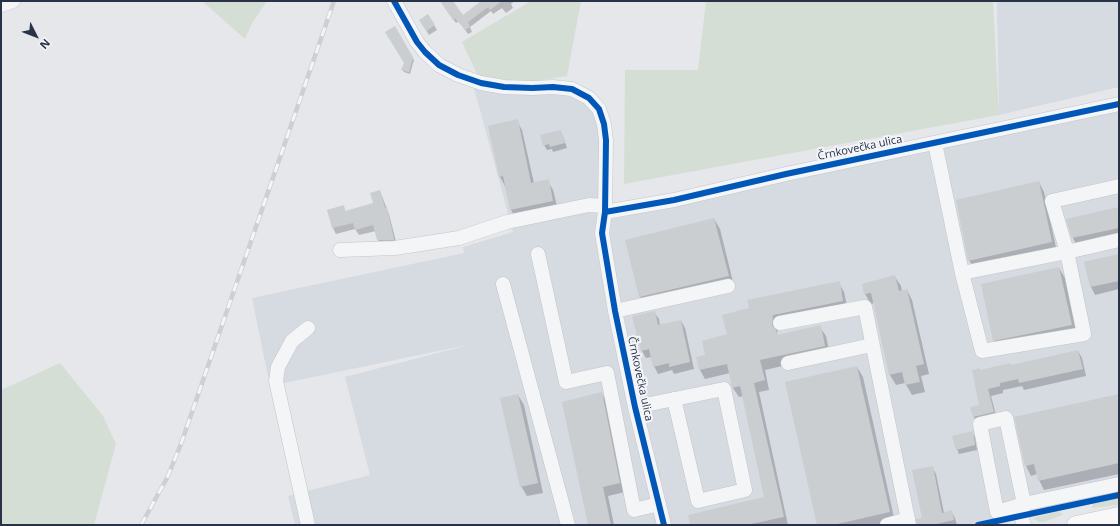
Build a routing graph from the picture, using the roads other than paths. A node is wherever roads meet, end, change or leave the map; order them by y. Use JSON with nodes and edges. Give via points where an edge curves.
{"nodes":[{"id":1,"x":13,"y":1,"type":"edge"},
{"id":2,"x":394,"y":1,"type":"edge"},
{"id":3,"x":1,"y":5,"type":"edge"},
{"id":4,"x":1119,"y":104,"type":"edge"},
{"id":5,"x":935,"y":143,"type":"junction"},
{"id":6,"x":1119,"y":186,"type":"edge"},
{"id":7,"x":605,"y":209,"type":"junction"},
{"id":8,"x":1119,"y":240,"type":"edge"},
{"id":9,"x":340,"y":250,"type":"dead end"},
{"id":10,"x":1066,"y":252,"type":"junction"},
{"id":11,"x":538,"y":254,"type":"dead end"},
{"id":12,"x":962,"y":273,"type":"junction"},
{"id":13,"x":503,"y":284,"type":"dead end"},
{"id":14,"x":728,"y":286,"type":"dead end"},
{"id":15,"x":615,"y":311,"type":"junction"},
{"id":16,"x":780,"y":323,"type":"dead end"},
{"id":17,"x":308,"y":328,"type":"dead end"},
{"id":18,"x":872,"y":345,"type":"junction"},
{"id":19,"x":788,"y":364,"type":"dead end"},
{"id":20,"x":674,"y":399,"type":"junction"},
{"id":21,"x":635,"y":407,"type":"junction"},
{"id":22,"x":1119,"y":484,"type":"edge"},
{"id":23,"x":659,"y":504,"type":"junction"},
{"id":24,"x":1024,"y":504,"type":"junction"},
{"id":25,"x":1119,"y":516,"type":"edge"},
{"id":26,"x":908,"y":522,"type":"edge"},
{"id":27,"x":308,"y":525,"type":"edge"},
{"id":28,"x":568,"y":525,"type":"edge"},
{"id":29,"x":664,"y":525,"type":"edge"},
{"id":30,"x":887,"y":525,"type":"edge"},
{"id":31,"x":1024,"y":525,"type":"edge"},
{"id":32,"x":1076,"y":525,"type":"edge"}],
"edges":[{"from":1,"to":3,"type":"street"},
{"from":2,"to":7,"type":"street","name":"Črnkovečka ulica","via":[[425,52],[439,65],[458,75],[504,87],[572,89],[589,98],[598,109],[604,124]]},
{"from":4,"to":5,"type":"street","name":"Črnkovečka ulica"},
{"from":5,"to":7,"type":"street","name":"Črnkovečka ulica","via":[[674,200]]},
{"from":5,"to":12,"type":"street"},
{"from":6,"to":10,"type":"street","via":[[1052,201]]},
{"from":7,"to":9,"type":"street","via":[[589,205],[514,221],[452,239],[395,248]]},
{"from":7,"to":15,"type":"street","name":"Črnkovečka ulica","via":[[602,233]]},
{"from":8,"to":10,"type":"street"},
{"from":10,"to":12,"type":"street"},
{"from":10,"to":12,"type":"street","via":[[1084,334],[982,351]]},
{"from":11,"to":23,"type":"street","via":[[566,382],[607,373],[634,510]]},
{"from":13,"to":28,"type":"street"},
{"from":14,"to":15,"type":"street"},
{"from":15,"to":21,"type":"street","name":"Črnkovečka ulica"},
{"from":16,"to":18,"type":"street","via":[[864,307]]},
{"from":17,"to":27,"type":"street","via":[[292,341],[278,367],[276,381]]},
{"from":18,"to":19,"type":"street"},
{"from":18,"to":26,"type":"street"},
{"from":20,"to":20,"type":"street","via":[[724,389],[745,490],[698,501]]},
{"from":20,"to":21,"type":"street"},
{"from":21,"to":23,"type":"street","name":"Črnkovečka ulica"},
{"from":22,"to":24,"type":"street"},
{"from":23,"to":29,"type":"street","name":"Črnkovečka ulica"},
{"from":24,"to":24,"type":"street","via":[[997,512],[980,424],[1006,418]]},
{"from":24,"to":31,"type":"street","via":[[1021,516]]},
{"from":25,"to":32,"type":"main road"},
{"from":26,"to":30,"type":"street"}]}
